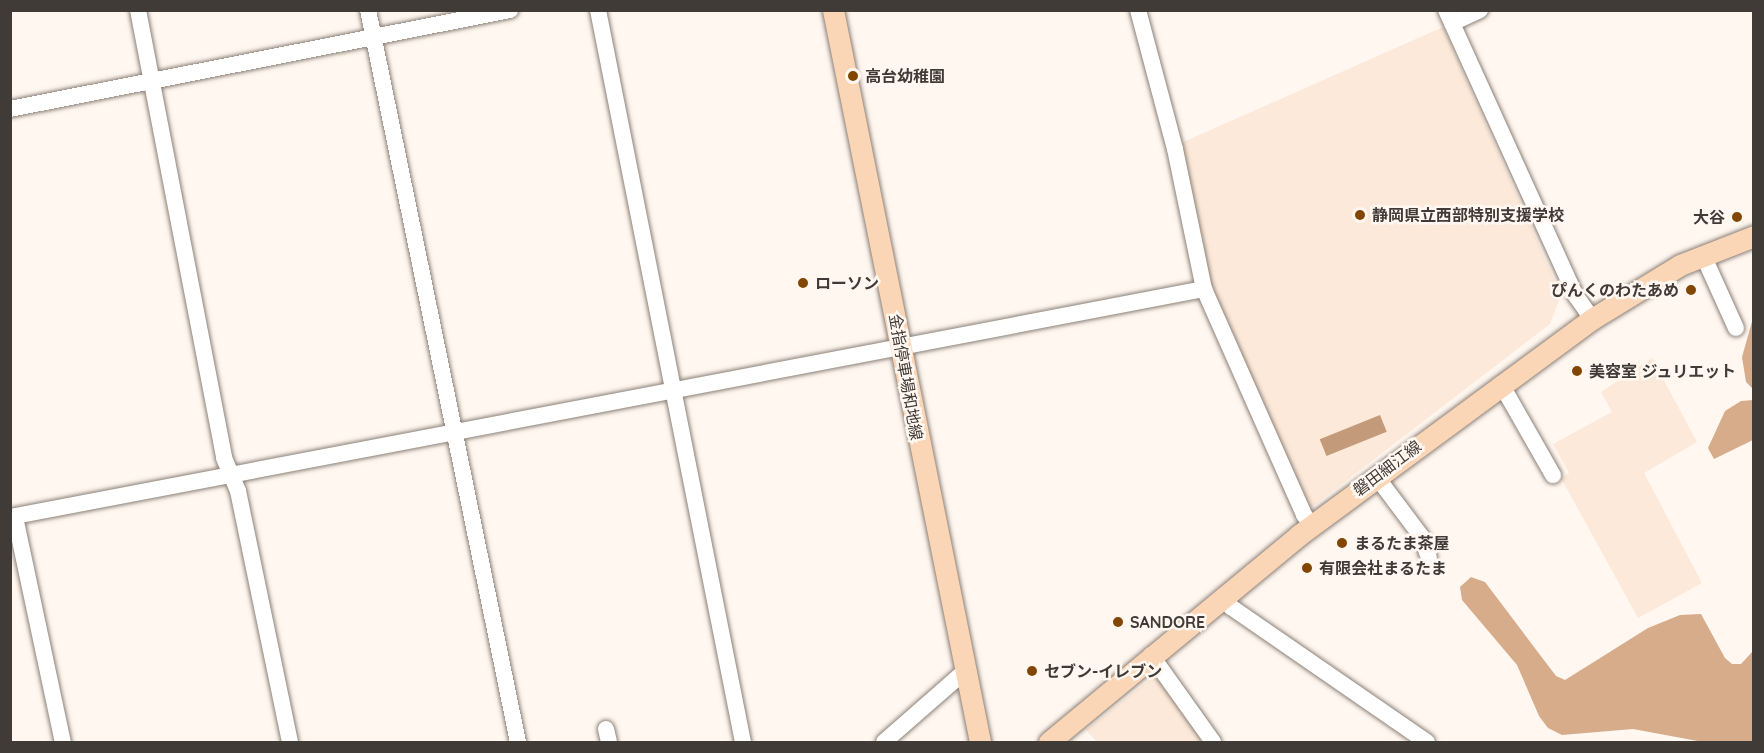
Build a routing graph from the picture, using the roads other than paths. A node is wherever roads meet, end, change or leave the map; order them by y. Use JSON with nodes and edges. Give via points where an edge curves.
{"nodes":[{"id":1,"x":138,"y":10,"type":"edge"},
{"id":2,"x":368,"y":10,"type":"edge"},
{"id":3,"x":510,"y":10,"type":"edge"},
{"id":4,"x":598,"y":10,"type":"edge"},
{"id":5,"x":833,"y":10,"type":"edge"},
{"id":6,"x":1138,"y":10,"type":"edge"},
{"id":7,"x":1480,"y":10,"type":"edge"},
{"id":8,"x":1449,"y":17,"type":"edge"},
{"id":9,"x":374,"y":37,"type":"junction"},
{"id":10,"x":150,"y":81,"type":"junction"},
{"id":11,"x":10,"y":109,"type":"edge"},
{"id":12,"x":1754,"y":236,"type":"edge"},
{"id":13,"x":1703,"y":255,"type":"junction"},
{"id":14,"x":1204,"y":289,"type":"junction"},
{"id":15,"x":1592,"y":319,"type":"junction"},
{"id":16,"x":1736,"y":328,"type":"dead end"},
{"id":17,"x":900,"y":345,"type":"junction"},
{"id":18,"x":1501,"y":384,"type":"junction"},
{"id":19,"x":673,"y":389,"type":"junction"},
{"id":20,"x":456,"y":430,"type":"junction"},
{"id":21,"x":233,"y":474,"type":"junction"},
{"id":22,"x":1553,"y":475,"type":"dead end"},
{"id":23,"x":1376,"y":476,"type":"junction"},
{"id":24,"x":13,"y":517,"type":"edge"},
{"id":25,"x":1312,"y":525,"type":"junction"},
{"id":26,"x":1429,"y":558,"type":"dead end"},
{"id":27,"x":1223,"y":596,"type":"junction"},
{"id":28,"x":1151,"y":655,"type":"junction"},
{"id":29,"x":965,"y":671,"type":"junction"},
{"id":30,"x":63,"y":742,"type":"edge"},
{"id":31,"x":290,"y":742,"type":"edge"},
{"id":32,"x":518,"y":742,"type":"edge"},
{"id":33,"x":742,"y":742,"type":"edge"},
{"id":34,"x":884,"y":742,"type":"edge"},
{"id":35,"x":980,"y":742,"type":"edge"},
{"id":36,"x":1049,"y":742,"type":"edge"},
{"id":37,"x":1214,"y":742,"type":"edge"},
{"id":38,"x":1427,"y":742,"type":"edge"}],
"edges":[{"from":1,"to":10,"type":"street"},
{"from":2,"to":9,"type":"street"},
{"from":3,"to":9,"type":"street"},
{"from":4,"to":19,"type":"street"},
{"from":5,"to":17,"type":"main road","name":"金指停車場和地線"},
{"from":6,"to":14,"type":"street","via":[[1175,149]]},
{"from":7,"to":8,"type":"street"},
{"from":8,"to":15,"type":"street","via":[[1576,296]]},
{"from":9,"to":10,"type":"street"},
{"from":9,"to":20,"type":"street","via":[[448,412]]},
{"from":10,"to":11,"type":"street"},
{"from":10,"to":21,"type":"street","via":[[224,458]]},
{"from":12,"to":13,"type":"main road","name":"磐田細江線"},
{"from":13,"to":15,"type":"main road","name":"磐田細江線","via":[[1635,290]]},
{"from":13,"to":16,"type":"street"},
{"from":14,"to":17,"type":"street"},
{"from":14,"to":25,"type":"street"},
{"from":15,"to":18,"type":"main road","name":"磐田細江線"},
{"from":17,"to":19,"type":"street"},
{"from":17,"to":29,"type":"main road","name":"金指停車場和地線"},
{"from":18,"to":22,"type":"street"},
{"from":18,"to":23,"type":"main road","name":"磐田細江線"},
{"from":19,"to":20,"type":"street"},
{"from":19,"to":33,"type":"street"},
{"from":20,"to":21,"type":"street"},
{"from":20,"to":32,"type":"street"},
{"from":21,"to":24,"type":"street"},
{"from":21,"to":31,"type":"street"},
{"from":23,"to":25,"type":"main road","name":"磐田細江線"},
{"from":23,"to":26,"type":"street","via":[[1421,536]]},
{"from":24,"to":30,"type":"street"},
{"from":25,"to":27,"type":"main road","name":"磐田細江線"},
{"from":27,"to":28,"type":"main road","name":"磐田細江線"},
{"from":27,"to":38,"type":"street","via":[[1231,607]]},
{"from":28,"to":36,"type":"main road","name":"磐田細江線"},
{"from":28,"to":37,"type":"street"},
{"from":29,"to":34,"type":"street"},
{"from":29,"to":35,"type":"main road","name":"金指停車場和地線"}]}
